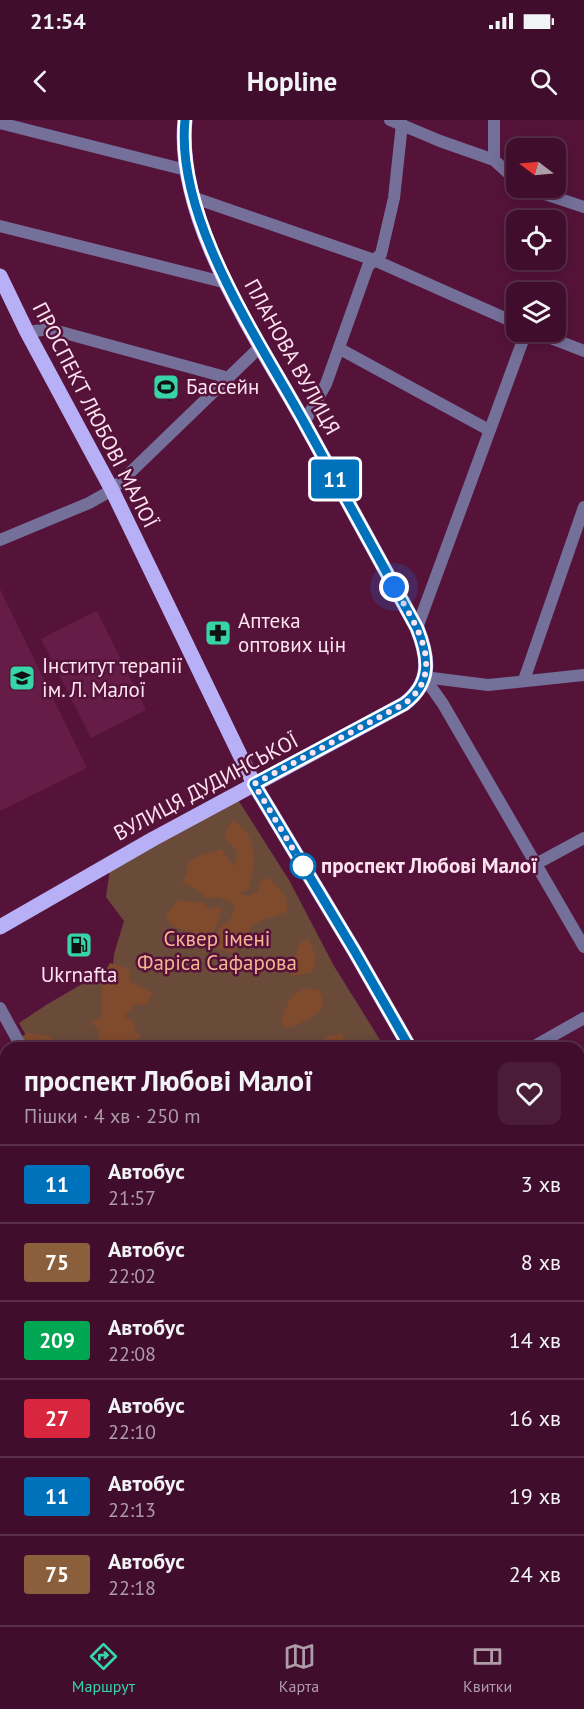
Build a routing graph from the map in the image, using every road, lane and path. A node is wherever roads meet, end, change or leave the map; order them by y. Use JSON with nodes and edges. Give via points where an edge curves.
{"nodes":[{"id":1,"x":185,"y":120,"type":"edge"},
{"id":2,"x":494,"y":120,"type":"edge"},
{"id":3,"x":396,"y":122,"type":"edge"},
{"id":4,"x":0,"y":123,"type":"edge"},
{"id":5,"x":494,"y":160,"type":"junction"},
{"id":6,"x":186,"y":170,"type":"junction"},
{"id":7,"x":506,"y":171,"type":"edge"},
{"id":8,"x":192,"y":197,"type":"junction"},
{"id":9,"x":557,"y":198,"type":"edge"},
{"id":10,"x":584,"y":207,"type":"edge"},
{"id":11,"x":0,"y":226,"type":"edge"},
{"id":12,"x":374,"y":261,"type":"junction"},
{"id":13,"x":0,"y":276,"type":"edge"},
{"id":14,"x":227,"y":283,"type":"junction"},
{"id":15,"x":506,"y":319,"type":"edge"},
{"id":16,"x":27,"y":332,"type":"junction"},
{"id":17,"x":522,"y":342,"type":"edge"},
{"id":18,"x":561,"y":342,"type":"edge"},
{"id":19,"x":261,"y":346,"type":"junction"},
{"id":20,"x":340,"y":349,"type":"junction"},
{"id":21,"x":584,"y":351,"type":"edge"},
{"id":22,"x":229,"y":378,"type":"junction"},
{"id":23,"x":304,"y":423,"type":"junction"},
{"id":24,"x":489,"y":430,"type":"junction"},
{"id":25,"x":112,"y":490,"type":"junction"},
{"id":26,"x":584,"y":510,"type":"edge"},
{"id":27,"x":0,"y":540,"type":"edge"},
{"id":28,"x":417,"y":628,"type":"junction"},
{"id":29,"x":584,"y":675,"type":"edge"},
{"id":30,"x":424,"y":677,"type":"junction"},
{"id":31,"x":524,"y":680,"type":"junction"},
{"id":32,"x":254,"y":784,"type":"junction"},
{"id":33,"x":584,"y":838,"type":"edge"},
{"id":34,"x":536,"y":864,"type":"junction"},
{"id":35,"x":0,"y":927,"type":"edge"},
{"id":36,"x":584,"y":947,"type":"edge"},
{"id":37,"x":0,"y":1008,"type":"edge"},
{"id":38,"x":584,"y":1018,"type":"edge"},
{"id":39,"x":19,"y":1042,"type":"edge"},
{"id":40,"x":407,"y":1042,"type":"edge"},
{"id":41,"x":542,"y":1042,"type":"edge"}],
"edges":[{"from":1,"to":6,"type":"main road","name":"ПЛАНОВА ВУЛИЦЯ"},
{"from":2,"to":5,"type":"street"},
{"from":3,"to":5,"type":"street"},
{"from":3,"to":12,"type":"street","via":[[394,198],[381,254]]},
{"from":4,"to":6,"type":"street"},
{"from":5,"to":7,"type":"street"},
{"from":6,"to":8,"type":"main road","name":"ПЛАНОВА ВУЛИЦЯ"},
{"from":8,"to":12,"type":"street"},
{"from":8,"to":14,"type":"main road","name":"ПЛАНОВА ВУЛИЦЯ"},
{"from":9,"to":10,"type":"street"},
{"from":11,"to":14,"type":"street"},
{"from":12,"to":15,"type":"street"},
{"from":12,"to":20,"type":"street","via":[[368,266]]},
{"from":13,"to":16,"type":"main road","name":"ПРОСПЕКТ ЛЮБОВІ МАЛОЇ"},
{"from":14,"to":19,"type":"main road","name":"ПЛАНОВА ВУЛИЦЯ"},
{"from":16,"to":22,"type":"street","via":[[50,329]]},
{"from":16,"to":25,"type":"main road","name":"ПРОСПЕКТ ЛЮБОВІ МАЛОЇ"},
{"from":17,"to":24,"type":"street"},
{"from":18,"to":21,"type":"street"},
{"from":19,"to":22,"type":"street"},
{"from":19,"to":23,"type":"main road","name":"ПЛАНОВА ВУЛИЦЯ"},
{"from":20,"to":23,"type":"street"},
{"from":20,"to":24,"type":"street"},
{"from":22,"to":25,"type":"street"},
{"from":23,"to":28,"type":"main road","name":"ПЛАНОВА ВУЛИЦЯ"},
{"from":24,"to":28,"type":"street"},
{"from":25,"to":27,"type":"street"},
{"from":25,"to":32,"type":"main road","name":"ПРОСПЕКТ ЛЮБОВІ МАЛОЇ"},
{"from":26,"to":31,"type":"street"},
{"from":28,"to":30,"type":"main road","name":"ПЛАНОВА ВУЛИЦЯ","via":[[426,658]]},
{"from":29,"to":31,"type":"street"},
{"from":30,"to":31,"type":"street","via":[[488,685]]},
{"from":30,"to":32,"type":"main road","name":"ВУЛИЦЯ ДУДИНСЬКОЇ","via":[[416,695],[404,704]]},
{"from":30,"to":34,"type":"street"},
{"from":32,"to":35,"type":"main road","name":"ВУЛИЦЯ ДУДИНСЬКОЇ"},
{"from":32,"to":40,"type":"main road","name":"ПРОСПЕКТ ЛЮБОВІ МАЛОЇ"},
{"from":33,"to":34,"type":"street"},
{"from":34,"to":36,"type":"street"},
{"from":37,"to":39,"type":"street"},
{"from":38,"to":41,"type":"street"}]}
